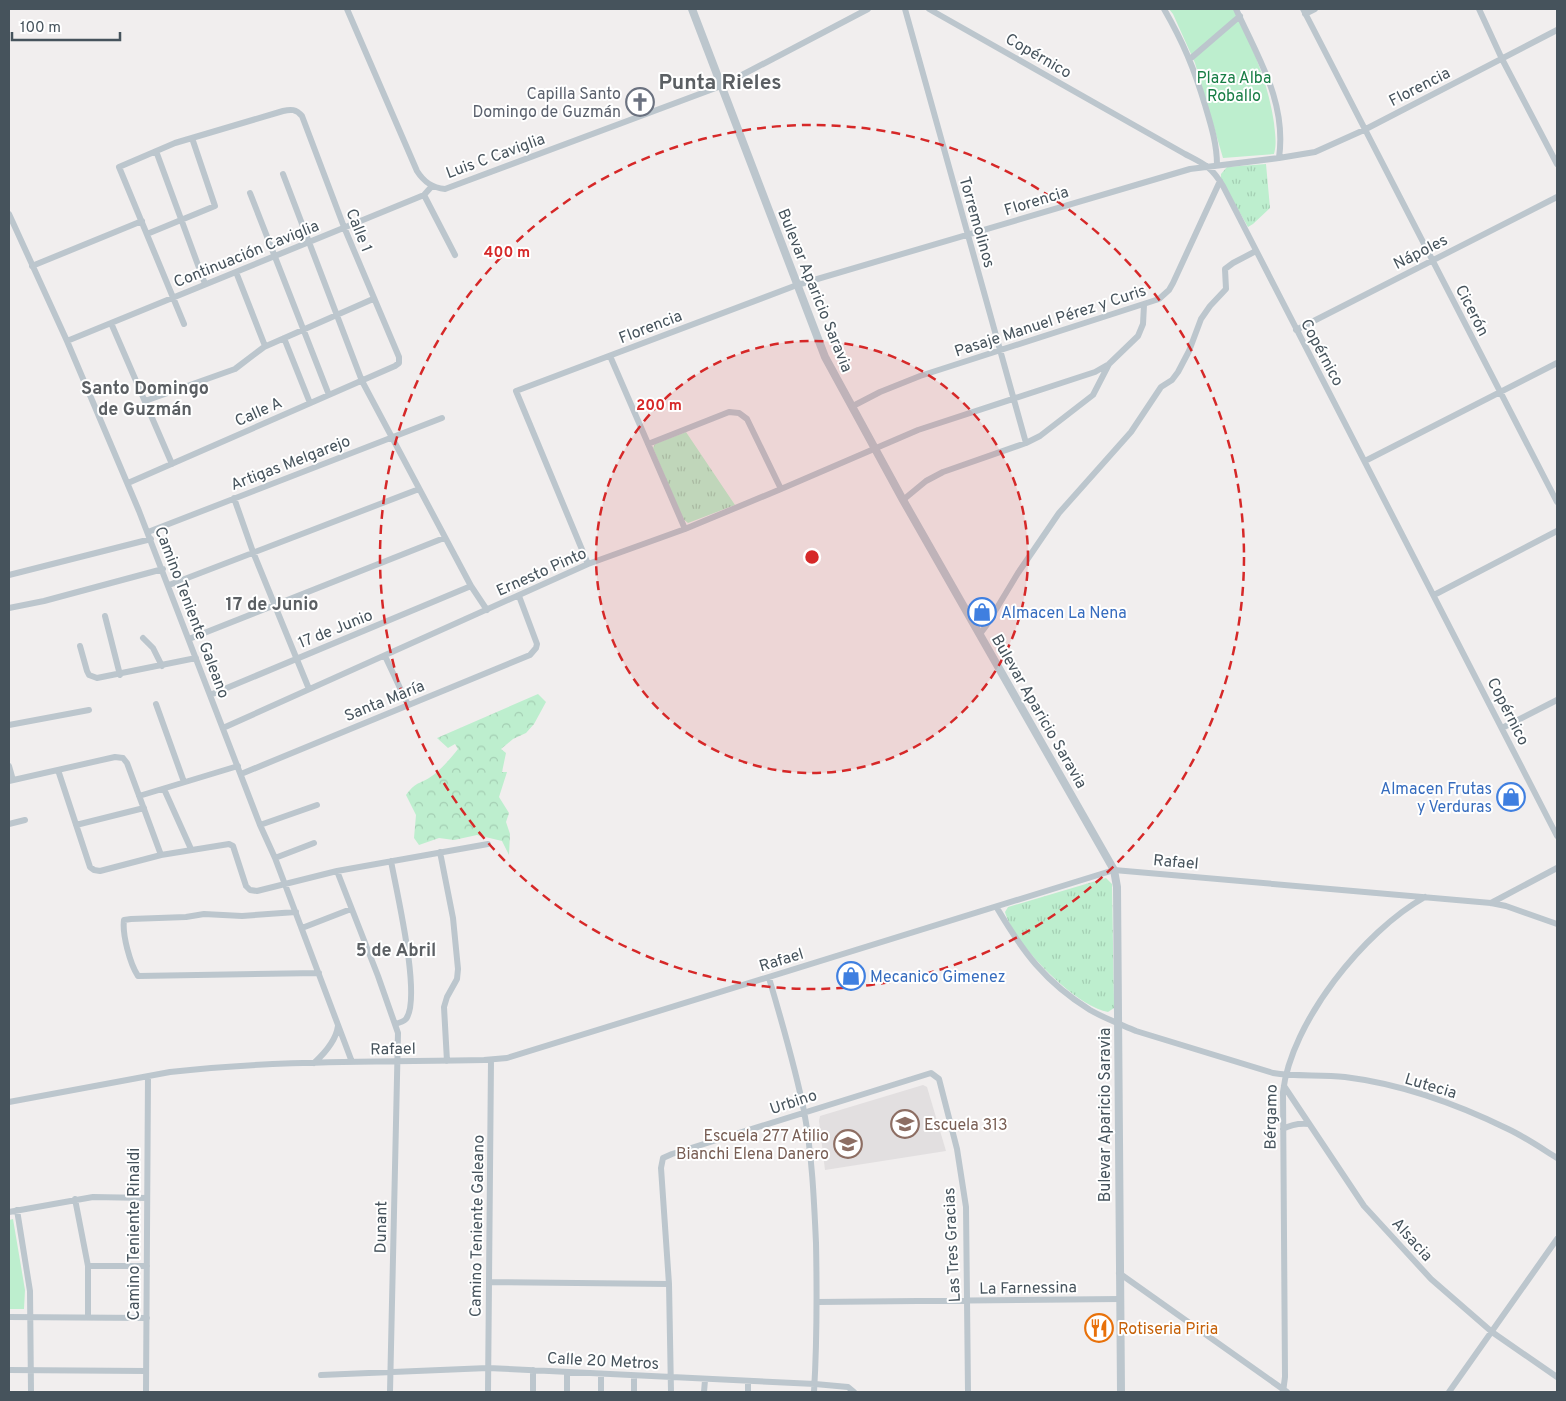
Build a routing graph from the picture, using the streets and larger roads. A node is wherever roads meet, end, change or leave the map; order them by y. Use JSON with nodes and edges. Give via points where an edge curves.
{"nodes":[{"id":1,"x":347,"y":9,"type":"edge"},
{"id":2,"x":692,"y":9,"type":"edge"},
{"id":3,"x":868,"y":9,"type":"edge"},
{"id":4,"x":905,"y":9,"type":"edge"},
{"id":5,"x":930,"y":9,"type":"edge"},
{"id":6,"x":1164,"y":9,"type":"edge"},
{"id":7,"x":1236,"y":9,"type":"edge"},
{"id":8,"x":1315,"y":9,"type":"edge"},
{"id":9,"x":1479,"y":9,"type":"edge"},
{"id":10,"x":1304,"y":11,"type":"edge"},
{"id":11,"x":1240,"y":16,"type":"junction"},
{"id":12,"x":1557,"y":30,"type":"edge"},
{"id":13,"x":1190,"y":59,"type":"junction"},
{"id":14,"x":1502,"y":59,"type":"junction"},
{"id":15,"x":721,"y":86,"type":"junction"},
{"id":16,"x":1364,"y":130,"type":"junction"},
{"id":17,"x":192,"y":138,"type":"junction"},
{"id":18,"x":156,"y":151,"type":"junction"},
{"id":19,"x":1279,"y":158,"type":"junction"},
{"id":20,"x":1557,"y":164,"type":"edge"},
{"id":21,"x":1217,"y":165,"type":"junction"},
{"id":22,"x":1209,"y":166,"type":"junction"},
{"id":23,"x":284,"y":174,"type":"dead end"},
{"id":24,"x":1220,"y":181,"type":"junction"},
{"id":25,"x":432,"y":186,"type":"junction"},
{"id":26,"x":250,"y":193,"type":"dead end"},
{"id":27,"x":424,"y":195,"type":"junction"},
{"id":28,"x":1557,"y":197,"type":"edge"},
{"id":29,"x":9,"y":214,"type":"edge"},
{"id":30,"x":182,"y":219,"type":"junction"},
{"id":31,"x":142,"y":221,"type":"junction"},
{"id":32,"x":344,"y":228,"type":"junction"},
{"id":33,"x":147,"y":234,"type":"junction"},
{"id":34,"x":967,"y":236,"type":"junction"},
{"id":35,"x":309,"y":242,"type":"junction"},
{"id":36,"x":1256,"y":251,"type":"junction"},
{"id":37,"x":455,"y":255,"type":"dead end"},
{"id":38,"x":275,"y":256,"type":"junction"},
{"id":39,"x":1432,"y":260,"type":"junction"},
{"id":40,"x":32,"y":266,"type":"junction"},
{"id":41,"x":236,"y":272,"type":"junction"},
{"id":42,"x":206,"y":284,"type":"junction"},
{"id":43,"x":797,"y":285,"type":"junction"},
{"id":44,"x":174,"y":297,"type":"junction"},
{"id":45,"x":373,"y":299,"type":"junction"},
{"id":46,"x":1144,"y":305,"type":"junction"},
{"id":47,"x":336,"y":314,"type":"junction"},
{"id":48,"x":111,"y":324,"type":"junction"},
{"id":49,"x":184,"y":324,"type":"dead end"},
{"id":50,"x":304,"y":329,"type":"junction"},
{"id":51,"x":1296,"y":330,"type":"junction"},
{"id":52,"x":284,"y":338,"type":"junction"},
{"id":53,"x":67,"y":341,"type":"junction"},
{"id":54,"x":265,"y":346,"type":"junction"},
{"id":55,"x":1000,"y":350,"type":"junction"},
{"id":56,"x":610,"y":356,"type":"junction"},
{"id":57,"x":399,"y":363,"type":"joint"},
{"id":58,"x":1557,"y":363,"type":"edge"},
{"id":59,"x":1109,"y":364,"type":"junction"},
{"id":60,"x":362,"y":381,"type":"junction"},
{"id":61,"x":1500,"y":392,"type":"junction"},
{"id":62,"x":330,"y":395,"type":"junction"},
{"id":63,"x":1013,"y":398,"type":"junction"},
{"id":64,"x":145,"y":401,"type":"junction"},
{"id":65,"x":310,"y":403,"type":"junction"},
{"id":66,"x":853,"y":406,"type":"junction"},
{"id":67,"x":442,"y":418,"type":"dead end"},
{"id":68,"x":392,"y":437,"type":"junction"},
{"id":69,"x":1026,"y":443,"type":"junction"},
{"id":70,"x":648,"y":444,"type":"junction"},
{"id":71,"x":874,"y":449,"type":"junction"},
{"id":72,"x":1365,"y":460,"type":"junction"},
{"id":73,"x":172,"y":464,"type":"junction"},
{"id":74,"x":128,"y":483,"type":"junction"},
{"id":75,"x":419,"y":489,"type":"junction"},
{"id":76,"x":781,"y":489,"type":"junction"},
{"id":77,"x":234,"y":498,"type":"junction"},
{"id":78,"x":903,"y":500,"type":"junction"},
{"id":79,"x":1557,"y":502,"type":"edge"},
{"id":80,"x":685,"y":529,"type":"junction"},
{"id":81,"x":1557,"y":531,"type":"edge"},
{"id":82,"x":148,"y":532,"type":"junction"},
{"id":83,"x":444,"y":538,"type":"junction"},
{"id":84,"x":151,"y":539,"type":"junction"},
{"id":85,"x":253,"y":552,"type":"junction"},
{"id":86,"x":588,"y":564,"type":"junction"},
{"id":87,"x":163,"y":569,"type":"junction"},
{"id":88,"x":9,"y":575,"type":"edge"},
{"id":89,"x":169,"y":585,"type":"junction"},
{"id":90,"x":471,"y":586,"type":"junction"},
{"id":91,"x":1434,"y":595,"type":"junction"},
{"id":92,"x":520,"y":596,"type":"junction"},
{"id":93,"x":274,"y":604,"type":"junction"},
{"id":94,"x":9,"y":608,"type":"edge"},
{"id":95,"x":487,"y":610,"type":"junction"},
{"id":96,"x":105,"y":616,"type":"dead end"},
{"id":97,"x":980,"y":634,"type":"junction"},
{"id":98,"x":143,"y":638,"type":"dead end"},
{"id":99,"x":188,"y":639,"type":"junction"},
{"id":100,"x":80,"y":646,"type":"dead end"},
{"id":101,"x":385,"y":656,"type":"junction"},
{"id":102,"x":196,"y":658,"type":"junction"},
{"id":103,"x":296,"y":658,"type":"junction"},
{"id":104,"x":162,"y":666,"type":"junction"},
{"id":105,"x":120,"y":675,"type":"junction"},
{"id":106,"x":309,"y":689,"type":"junction"},
{"id":107,"x":210,"y":695,"type":"junction"},
{"id":108,"x":1557,"y":700,"type":"edge"},
{"id":109,"x":156,"y":704,"type":"dead end"},
{"id":110,"x":408,"y":705,"type":"junction"},
{"id":111,"x":89,"y":710,"type":"dead end"},
{"id":112,"x":9,"y":725,"type":"edge"},
{"id":113,"x":223,"y":728,"type":"junction"},
{"id":114,"x":1502,"y":728,"type":"junction"},
{"id":115,"x":9,"y":766,"type":"edge"},
{"id":116,"x":238,"y":766,"type":"junction"},
{"id":117,"x":58,"y":770,"type":"junction"},
{"id":118,"x":241,"y":774,"type":"junction"},
{"id":119,"x":11,"y":781,"type":"edge"},
{"id":120,"x":184,"y":782,"type":"junction"},
{"id":121,"x":164,"y":789,"type":"junction"},
{"id":122,"x":139,"y":796,"type":"junction"},
{"id":123,"x":317,"y":805,"type":"dead end"},
{"id":124,"x":144,"y":808,"type":"junction"},
{"id":125,"x":25,"y":820,"type":"dead end"},
{"id":126,"x":9,"y":824,"type":"edge"},
{"id":127,"x":76,"y":825,"type":"junction"},
{"id":128,"x":260,"y":825,"type":"junction"},
{"id":129,"x":1557,"y":836,"type":"edge"},
{"id":130,"x":314,"y":843,"type":"dead end"},
{"id":131,"x":488,"y":844,"type":"dead end"},
{"id":132,"x":191,"y":849,"type":"junction"},
{"id":133,"x":440,"y":852,"type":"junction"},
{"id":134,"x":161,"y":855,"type":"junction"},
{"id":135,"x":275,"y":858,"type":"junction"},
{"id":136,"x":390,"y":861,"type":"junction"},
{"id":137,"x":1557,"y":868,"type":"edge"},
{"id":138,"x":1114,"y":870,"type":"junction"},
{"id":139,"x":337,"y":871,"type":"junction"},
{"id":140,"x":285,"y":885,"type":"junction"},
{"id":141,"x":1424,"y":897,"type":"junction"},
{"id":142,"x":1491,"y":903,"type":"junction"},
{"id":143,"x":351,"y":908,"type":"junction"},
{"id":144,"x":997,"y":908,"type":"junction"},
{"id":145,"x":296,"y":912,"type":"junction"},
{"id":146,"x":1557,"y":924,"type":"edge"},
{"id":147,"x":302,"y":928,"type":"junction"},
{"id":148,"x":319,"y":973,"type":"junction"},
{"id":149,"x":769,"y":978,"type":"junction"},
{"id":150,"x":1118,"y":1023,"type":"junction"},
{"id":151,"x":395,"y":1024,"type":"junction"},
{"id":152,"x":338,"y":1025,"type":"junction"},
{"id":153,"x":491,"y":1060,"type":"junction"},
{"id":154,"x":447,"y":1061,"type":"junction"},
{"id":155,"x":352,"y":1062,"type":"junction"},
{"id":156,"x":396,"y":1062,"type":"junction"},
{"id":157,"x":314,"y":1063,"type":"junction"},
{"id":158,"x":931,"y":1072,"type":"joint"},
{"id":159,"x":1285,"y":1075,"type":"junction"},
{"id":160,"x":148,"y":1076,"type":"junction"},
{"id":161,"x":1284,"y":1086,"type":"junction"},
{"id":162,"x":9,"y":1102,"type":"edge"},
{"id":163,"x":804,"y":1112,"type":"junction"},
{"id":164,"x":1309,"y":1124,"type":"junction"},
{"id":165,"x":1283,"y":1129,"type":"junction"},
{"id":166,"x":1557,"y":1158,"type":"edge"},
{"id":167,"x":147,"y":1198,"type":"junction"},
{"id":168,"x":75,"y":1199,"type":"junction"},
{"id":169,"x":17,"y":1210,"type":"junction"},
{"id":170,"x":9,"y":1212,"type":"edge"},
{"id":171,"x":1557,"y":1239,"type":"edge"},
{"id":172,"x":88,"y":1266,"type":"junction"},
{"id":173,"x":147,"y":1266,"type":"junction"},
{"id":174,"x":1119,"y":1273,"type":"junction"},
{"id":175,"x":489,"y":1282,"type":"junction"},
{"id":176,"x":669,"y":1284,"type":"junction"},
{"id":177,"x":1120,"y":1299,"type":"junction"},
{"id":178,"x":968,"y":1301,"type":"junction"},
{"id":179,"x":817,"y":1302,"type":"junction"},
{"id":180,"x":9,"y":1317,"type":"edge"},
{"id":181,"x":31,"y":1317,"type":"junction"},
{"id":182,"x":88,"y":1317,"type":"junction"},
{"id":183,"x":146,"y":1318,"type":"junction"},
{"id":184,"x":1492,"y":1332,"type":"junction"},
{"id":185,"x":488,"y":1368,"type":"junction"},
{"id":186,"x":9,"y":1370,"type":"edge"},
{"id":187,"x":31,"y":1370,"type":"junction"},
{"id":188,"x":533,"y":1370,"type":"junction"},
{"id":189,"x":146,"y":1371,"type":"junction"},
{"id":190,"x":391,"y":1371,"type":"junction"},
{"id":191,"x":566,"y":1372,"type":"junction"},
{"id":192,"x":600,"y":1374,"type":"junction"},
{"id":193,"x":321,"y":1375,"type":"dead end"},
{"id":194,"x":634,"y":1376,"type":"junction"},
{"id":195,"x":1557,"y":1377,"type":"edge"},
{"id":196,"x":671,"y":1378,"type":"junction"},
{"id":197,"x":705,"y":1380,"type":"junction"},
{"id":198,"x":748,"y":1382,"type":"junction"},
{"id":199,"x":815,"y":1384,"type":"junction"},
{"id":200,"x":31,"y":1392,"type":"edge"},
{"id":201,"x":146,"y":1392,"type":"edge"},
{"id":202,"x":390,"y":1392,"type":"edge"},
{"id":203,"x":488,"y":1392,"type":"edge"},
{"id":204,"x":533,"y":1392,"type":"edge"},
{"id":205,"x":567,"y":1392,"type":"edge"},
{"id":206,"x":601,"y":1392,"type":"edge"},
{"id":207,"x":634,"y":1392,"type":"edge"},
{"id":208,"x":671,"y":1392,"type":"edge"},
{"id":209,"x":704,"y":1392,"type":"edge"},
{"id":210,"x":748,"y":1392,"type":"edge"},
{"id":211,"x":814,"y":1392,"type":"edge"},
{"id":212,"x":854,"y":1392,"type":"edge"},
{"id":213,"x":968,"y":1392,"type":"edge"},
{"id":214,"x":1121,"y":1392,"type":"edge"},
{"id":215,"x":1285,"y":1392,"type":"edge"},
{"id":216,"x":1449,"y":1392,"type":"edge"}],
"edges":[{"from":1,"to":25,"type":"street","via":[[417,171]]},
{"from":2,"to":15,"type":"street","name":"Bulevar Aparicio Saravia"},
{"from":3,"to":15,"type":"street","name":"Luis C Caviglia"},
{"from":4,"to":34,"type":"street","name":"Torremolinos"},
{"from":5,"to":22,"type":"street","name":"Copérnico"},
{"from":6,"to":13,"type":"street"},
{"from":7,"to":11,"type":"street"},
{"from":8,"to":10,"type":"street"},
{"from":9,"to":14,"type":"street"},
{"from":10,"to":16,"type":"street","name":"Cicerón"},
{"from":11,"to":13,"type":"street"},
{"from":11,"to":19,"type":"street","via":[[1260,57],[1274,97],[1280,133]]},
{"from":12,"to":14,"type":"street","name":"Florencia"},
{"from":13,"to":21,"type":"street","via":[[1216,146]]},
{"from":14,"to":16,"type":"street","name":"Florencia"},
{"from":14,"to":20,"type":"street"},
{"from":15,"to":25,"type":"street","name":"Luis C Caviglia","via":[[451,188]]},
{"from":15,"to":43,"type":"street","name":"Bulevar Aparicio Saravia"},
{"from":16,"to":19,"type":"street","name":"Florencia","via":[[1315,152]]},
{"from":16,"to":39,"type":"street","name":"Cicerón"},
{"from":17,"to":18,"type":"street"},
{"from":17,"to":30,"type":"street","via":[[215,206]]},
{"from":17,"to":32,"type":"street","name":"Calle 1","via":[[295,110],[302,116]]},
{"from":18,"to":30,"type":"street"},
{"from":18,"to":31,"type":"street","via":[[119,167]]},
{"from":19,"to":21,"type":"street","name":"Florencia"},
{"from":21,"to":22,"type":"street","name":"Florencia"},
{"from":22,"to":24,"type":"street","name":"Copérnico"},
{"from":22,"to":34,"type":"street","name":"Florencia"},
{"from":23,"to":35,"type":"street"},
{"from":24,"to":36,"type":"street","name":"Copérnico"},
{"from":24,"to":46,"type":"street","name":"Pasaje Manuel Pérez y Curis","via":[[1169,290],[1159,299]]},
{"from":25,"to":27,"type":"street","name":"Continuación Caviglia"},
{"from":26,"to":38,"type":"street"},
{"from":27,"to":32,"type":"street","name":"Continuación Caviglia"},
{"from":27,"to":37,"type":"street"},
{"from":28,"to":39,"type":"street","name":"Nápoles"},
{"from":29,"to":40,"type":"street","name":"Camino Teniente Galeano"},
{"from":30,"to":33,"type":"street"},
{"from":30,"to":42,"type":"street"},
{"from":31,"to":33,"type":"street"},
{"from":31,"to":40,"type":"street"},
{"from":32,"to":35,"type":"street","name":"Continuación Caviglia"},
{"from":32,"to":45,"type":"street","name":"Calle 1"},
{"from":33,"to":44,"type":"street"},
{"from":34,"to":43,"type":"street","name":"Florencia"},
{"from":34,"to":55,"type":"street","name":"Torremolinos"},
{"from":35,"to":38,"type":"street","name":"Continuación Caviglia"},
{"from":35,"to":47,"type":"street"},
{"from":36,"to":51,"type":"street","name":"Copérnico"},
{"from":36,"to":97,"type":"street","via":[[1225,269],[1226,289],[1201,319],[1178,372],[1161,388],[1131,432],[1059,513]]},
{"from":38,"to":41,"type":"street","name":"Continuación Caviglia"},
{"from":38,"to":50,"type":"street"},
{"from":39,"to":51,"type":"street","name":"Nápoles"},
{"from":39,"to":61,"type":"street","name":"Cicerón"},
{"from":40,"to":53,"type":"street","name":"Camino Teniente Galeano"},
{"from":41,"to":42,"type":"street","name":"Continuación Caviglia"},
{"from":41,"to":54,"type":"street"},
{"from":42,"to":44,"type":"street","name":"Continuación Caviglia"},
{"from":43,"to":56,"type":"street","name":"Florencia"},
{"from":43,"to":66,"type":"street","name":"Bulevar Aparicio Saravia","via":[[825,357]]},
{"from":44,"to":48,"type":"street","name":"Continuación Caviglia"},
{"from":44,"to":49,"type":"street"},
{"from":45,"to":47,"type":"street"},
{"from":45,"to":57,"type":"street","name":"Calle 1"},
{"from":46,"to":55,"type":"street","name":"Pasaje Manuel Pérez y Curis"},
{"from":46,"to":59,"type":"street","via":[[1143,324],[1138,336]]},
{"from":47,"to":50,"type":"street"},
{"from":47,"to":60,"type":"street"},
{"from":48,"to":53,"type":"street","name":"Continuación Caviglia"},
{"from":48,"to":64,"type":"street"},
{"from":50,"to":52,"type":"street"},
{"from":50,"to":62,"type":"street"},
{"from":51,"to":72,"type":"street","name":"Copérnico"},
{"from":52,"to":54,"type":"street"},
{"from":52,"to":65,"type":"street"},
{"from":53,"to":74,"type":"street","name":"Camino Teniente Galeano"},
{"from":54,"to":64,"type":"street","via":[[235,369]]},
{"from":55,"to":63,"type":"street","name":"Torremolinos"},
{"from":55,"to":66,"type":"street","name":"Pasaje Manuel Pérez y Curis","via":[[920,376]]},
{"from":56,"to":70,"type":"street"},
{"from":56,"to":86,"type":"street","name":"Florencia","via":[[516,391]]},
{"from":57,"to":60,"type":"street","name":"Calle A"},
{"from":58,"to":61,"type":"street"},
{"from":59,"to":63,"type":"street","name":"Ernesto Pinto","via":[[1095,372]]},
{"from":59,"to":69,"type":"street","via":[[1093,395]]},
{"from":60,"to":62,"type":"street","name":"Calle A"},
{"from":60,"to":68,"type":"street"},
{"from":61,"to":72,"type":"street"},
{"from":61,"to":79,"type":"street","name":"Cicerón"},
{"from":62,"to":65,"type":"street","name":"Calle A"},
{"from":63,"to":69,"type":"street","name":"Torremolinos"},
{"from":63,"to":71,"type":"street","name":"Ernesto Pinto","via":[[918,430]]},
{"from":64,"to":73,"type":"street"},
{"from":65,"to":73,"type":"street","name":"Calle A"},
{"from":66,"to":71,"type":"street","name":"Bulevar Aparicio Saravia"},
{"from":67,"to":68,"type":"street","name":"Artigas Melgarejo"},
{"from":68,"to":75,"type":"street"},
{"from":68,"to":77,"type":"street","name":"Artigas Melgarejo"},
{"from":69,"to":78,"type":"street","via":[[943,472]]},
{"from":70,"to":76,"type":"street","via":[[729,412],[739,413],[747,419]]},
{"from":70,"to":80,"type":"street"},
{"from":71,"to":76,"type":"street","name":"Ernesto Pinto"},
{"from":71,"to":78,"type":"street","name":"Bulevar Aparicio Saravia"},
{"from":72,"to":91,"type":"street","name":"Copérnico"},
{"from":73,"to":74,"type":"street","name":"Calle A"},
{"from":74,"to":82,"type":"street","name":"Camino Teniente Galeano"},
{"from":75,"to":83,"type":"street"},
{"from":75,"to":85,"type":"street"},
{"from":76,"to":80,"type":"street","name":"Ernesto Pinto"},
{"from":77,"to":82,"type":"street","name":"Artigas Melgarejo"},
{"from":77,"to":85,"type":"street"},
{"from":78,"to":97,"type":"street","name":"Bulevar Aparicio Saravia"},
{"from":80,"to":86,"type":"street","name":"Ernesto Pinto"},
{"from":81,"to":91,"type":"street"},
{"from":82,"to":84,"type":"street","name":"Camino Teniente Galeano"},
{"from":83,"to":90,"type":"street"},
{"from":83,"to":93,"type":"street"},
{"from":84,"to":87,"type":"street","name":"Camino Teniente Galeano"},
{"from":84,"to":88,"type":"street"},
{"from":85,"to":89,"type":"street"},
{"from":85,"to":93,"type":"street"},
{"from":86,"to":92,"type":"street","name":"Ernesto Pinto"},
{"from":87,"to":89,"type":"street","name":"Camino Teniente Galeano"},
{"from":87,"to":94,"type":"street"},
{"from":89,"to":99,"type":"street","name":"Camino Teniente Galeano"},
{"from":90,"to":95,"type":"street"},
{"from":90,"to":103,"type":"street","name":"17 de Junio"},
{"from":91,"to":114,"type":"street","name":"Copérnico"},
{"from":92,"to":95,"type":"street","name":"Ernesto Pinto"},
{"from":92,"to":110,"type":"street","name":"Santa María","via":[[536,640],[536,648],[530,655]]},
{"from":93,"to":99,"type":"street"},
{"from":93,"to":103,"type":"street"},
{"from":95,"to":101,"type":"street","name":"Ernesto Pinto"},
{"from":96,"to":105,"type":"street"},
{"from":97,"to":138,"type":"street","name":"Bulevar Aparicio Saravia"},
{"from":98,"to":104,"type":"street","via":[[153,648]]},
{"from":99,"to":102,"type":"street","name":"Camino Teniente Galeano"},
{"from":100,"to":105,"type":"street","via":[[87,671],[93,677]]},
{"from":101,"to":106,"type":"street","name":"Ernesto Pinto"},
{"from":101,"to":110,"type":"street"},
{"from":102,"to":104,"type":"street"},
{"from":102,"to":107,"type":"street","name":"Camino Teniente Galeano"},
{"from":103,"to":106,"type":"street"},
{"from":103,"to":107,"type":"street","name":"17 de Junio"},
{"from":104,"to":105,"type":"street"},
{"from":106,"to":113,"type":"street","name":"Ernesto Pinto"},
{"from":107,"to":113,"type":"street","name":"Camino Teniente Galeano"},
{"from":108,"to":114,"type":"street"},
{"from":109,"to":120,"type":"street"},
{"from":110,"to":118,"type":"street","name":"Santa María"},
{"from":111,"to":112,"type":"street"},
{"from":113,"to":116,"type":"street","name":"Camino Teniente Galeano"},
{"from":114,"to":129,"type":"street","name":"Copérnico"},
{"from":115,"to":119,"type":"street"},
{"from":116,"to":118,"type":"street","name":"Camino Teniente Galeano"},
{"from":116,"to":120,"type":"street"},
{"from":117,"to":119,"type":"street"},
{"from":117,"to":122,"type":"street","via":[[115,757],[124,758]]},
{"from":117,"to":127,"type":"street"},
{"from":118,"to":128,"type":"street","name":"Camino Teniente Galeano"},
{"from":120,"to":121,"type":"street"},
{"from":121,"to":122,"type":"street"},
{"from":121,"to":132,"type":"street"},
{"from":122,"to":124,"type":"street"},
{"from":123,"to":128,"type":"street"},
{"from":124,"to":127,"type":"street"},
{"from":124,"to":134,"type":"street"},
{"from":125,"to":126,"type":"street"},
{"from":127,"to":134,"type":"street","via":[[90,867],[94,870]]},
{"from":128,"to":135,"type":"street","name":"Camino Teniente Galeano"},
{"from":130,"to":135,"type":"street"},
{"from":131,"to":133,"type":"street"},
{"from":132,"to":134,"type":"street"},
{"from":132,"to":140,"type":"street","via":[[229,844],[233,846],[250,890]]},
{"from":133,"to":136,"type":"street"},
{"from":133,"to":154,"type":"street","via":[[454,918],[458,956],[457,979],[444,1007]]},
{"from":135,"to":140,"type":"street","name":"Camino Teniente Galeano"},
{"from":136,"to":139,"type":"street"},
{"from":136,"to":151,"type":"street","via":[[411,988],[407,1017]]},
{"from":137,"to":142,"type":"street"},
{"from":138,"to":141,"type":"street","name":"Rafael"},
{"from":138,"to":144,"type":"street","name":"Rafael"},
{"from":138,"to":150,"type":"street","name":"Bulevar Aparicio Saravia","via":[[1117,887]]},
{"from":139,"to":140,"type":"street"},
{"from":139,"to":143,"type":"street","name":"Dunant"},
{"from":140,"to":145,"type":"street","name":"Camino Teniente Galeano"},
{"from":141,"to":142,"type":"street","name":"Rafael"},
{"from":141,"to":159,"type":"street","name":"Bérgamo","via":[[1374,936],[1341,973],[1309,1020]]},
{"from":142,"to":146,"type":"street","name":"Rafael"},
{"from":143,"to":147,"type":"street"},
{"from":143,"to":151,"type":"street","name":"Dunant"},
{"from":144,"to":149,"type":"street","name":"Rafael"},
{"from":144,"to":150,"type":"street","via":[[1029,958],[1050,980],[1090,1010]]},
{"from":145,"to":147,"type":"street","name":"Camino Teniente Galeano"},
{"from":145,"to":148,"type":"street","via":[[124,920],[124,931],[138,976]]},
{"from":147,"to":148,"type":"street","name":"Camino Teniente Galeano"},
{"from":148,"to":152,"type":"street","name":"Camino Teniente Galeano"},
{"from":149,"to":153,"type":"street","name":"Rafael","via":[[517,1056]]},
{"from":149,"to":163,"type":"street"},
{"from":150,"to":159,"type":"street"},
{"from":150,"to":174,"type":"street","name":"Bulevar Aparicio Saravia"},
{"from":151,"to":156,"type":"street","name":"Dunant","via":[[398,1033]]},
{"from":152,"to":155,"type":"street","name":"Camino Teniente Galeano"},
{"from":152,"to":157,"type":"street","via":[[335,1038]]},
{"from":153,"to":154,"type":"street","name":"Rafael"},
{"from":153,"to":175,"type":"street","name":"Camino Teniente Galeano"},
{"from":154,"to":156,"type":"street","name":"Rafael"},
{"from":155,"to":156,"type":"street","name":"Rafael"},
{"from":155,"to":157,"type":"street","name":"Rafael"},
{"from":156,"to":190,"type":"street","name":"Dunant"},
{"from":157,"to":160,"type":"street","name":"Rafael","via":[[191,1070]]},
{"from":158,"to":163,"type":"street","name":"Urbino"},
{"from":158,"to":178,"type":"street","name":"Las Tres Gracias","via":[[939,1079],[966,1207]]},
{"from":159,"to":161,"type":"street","name":"Bérgamo"},
{"from":159,"to":166,"type":"street","name":"Lutecia","via":[[1345,1077],[1422,1094],[1509,1130]]},
{"from":160,"to":162,"type":"street","name":"Rafael"},
{"from":160,"to":167,"type":"street","name":"Camino Teniente Rinaldi"},
{"from":161,"to":164,"type":"street","name":"Alsacia"},
{"from":161,"to":165,"type":"street","name":"Bérgamo"},
{"from":163,"to":176,"type":"street","name":"Urbino","via":[[663,1158]]},
{"from":163,"to":179,"type":"street","via":[[814,1204]]},
{"from":164,"to":165,"type":"street","via":[[1299,1123]]},
{"from":164,"to":184,"type":"street","name":"Alsacia","via":[[1364,1206],[1431,1279]]},
{"from":165,"to":215,"type":"street","name":"Bérgamo"},
{"from":167,"to":168,"type":"street"},
{"from":167,"to":173,"type":"street","name":"Camino Teniente Rinaldi"},
{"from":168,"to":169,"type":"street"},
{"from":168,"to":172,"type":"street"},
{"from":169,"to":170,"type":"street"},
{"from":169,"to":181,"type":"street","via":[[30,1290]]},
{"from":171,"to":184,"type":"street"},
{"from":172,"to":173,"type":"street"},
{"from":172,"to":182,"type":"street"},
{"from":173,"to":183,"type":"street","name":"Camino Teniente Rinaldi"},
{"from":174,"to":177,"type":"street","name":"Bulevar Aparicio Saravia"},
{"from":174,"to":215,"type":"street"},
{"from":175,"to":176,"type":"street"},
{"from":175,"to":185,"type":"street","name":"Camino Teniente Galeano"},
{"from":176,"to":196,"type":"street"},
{"from":177,"to":178,"type":"street","name":"La Farnessina"},
{"from":177,"to":214,"type":"street","name":"Bulevar Aparicio Saravia"},
{"from":178,"to":179,"type":"street","name":"La Farnessina"},
{"from":178,"to":213,"type":"street","name":"Las Tres Gracias"},
{"from":179,"to":199,"type":"street"},
{"from":180,"to":181,"type":"street"},
{"from":181,"to":182,"type":"street"},
{"from":181,"to":187,"type":"street"},
{"from":182,"to":183,"type":"street"},
{"from":183,"to":189,"type":"street","name":"Camino Teniente Rinaldi"},
{"from":184,"to":195,"type":"street","name":"Alsacia"},
{"from":184,"to":216,"type":"street"},
{"from":185,"to":188,"type":"street","name":"Calle 20 Metros"},
{"from":185,"to":190,"type":"street","name":"Calle 20 Metros"},
{"from":185,"to":203,"type":"street","name":"Camino Teniente Galeano"},
{"from":186,"to":187,"type":"street"},
{"from":187,"to":189,"type":"street"},
{"from":187,"to":200,"type":"street"},
{"from":188,"to":191,"type":"street","name":"Calle 20 Metros"},
{"from":188,"to":204,"type":"street"},
{"from":189,"to":201,"type":"street","name":"Camino Teniente Rinaldi"},
{"from":190,"to":193,"type":"street","name":"Calle 20 Metros"},
{"from":190,"to":202,"type":"street","name":"Dunant"},
{"from":191,"to":192,"type":"street","name":"Calle 20 Metros"},
{"from":191,"to":205,"type":"street"},
{"from":192,"to":194,"type":"street","name":"Calle 20 Metros"},
{"from":192,"to":206,"type":"street"},
{"from":194,"to":196,"type":"street","name":"Calle 20 Metros"},
{"from":194,"to":207,"type":"street"},
{"from":196,"to":197,"type":"street","name":"Calle 20 Metros"},
{"from":196,"to":208,"type":"street"},
{"from":197,"to":198,"type":"street","name":"Calle 20 Metros"},
{"from":197,"to":209,"type":"street"},
{"from":198,"to":199,"type":"street","name":"Calle 20 Metros"},
{"from":198,"to":210,"type":"street"},
{"from":199,"to":211,"type":"street"},
{"from":199,"to":212,"type":"street","name":"Calle 20 Metros","via":[[848,1387]]}]}
